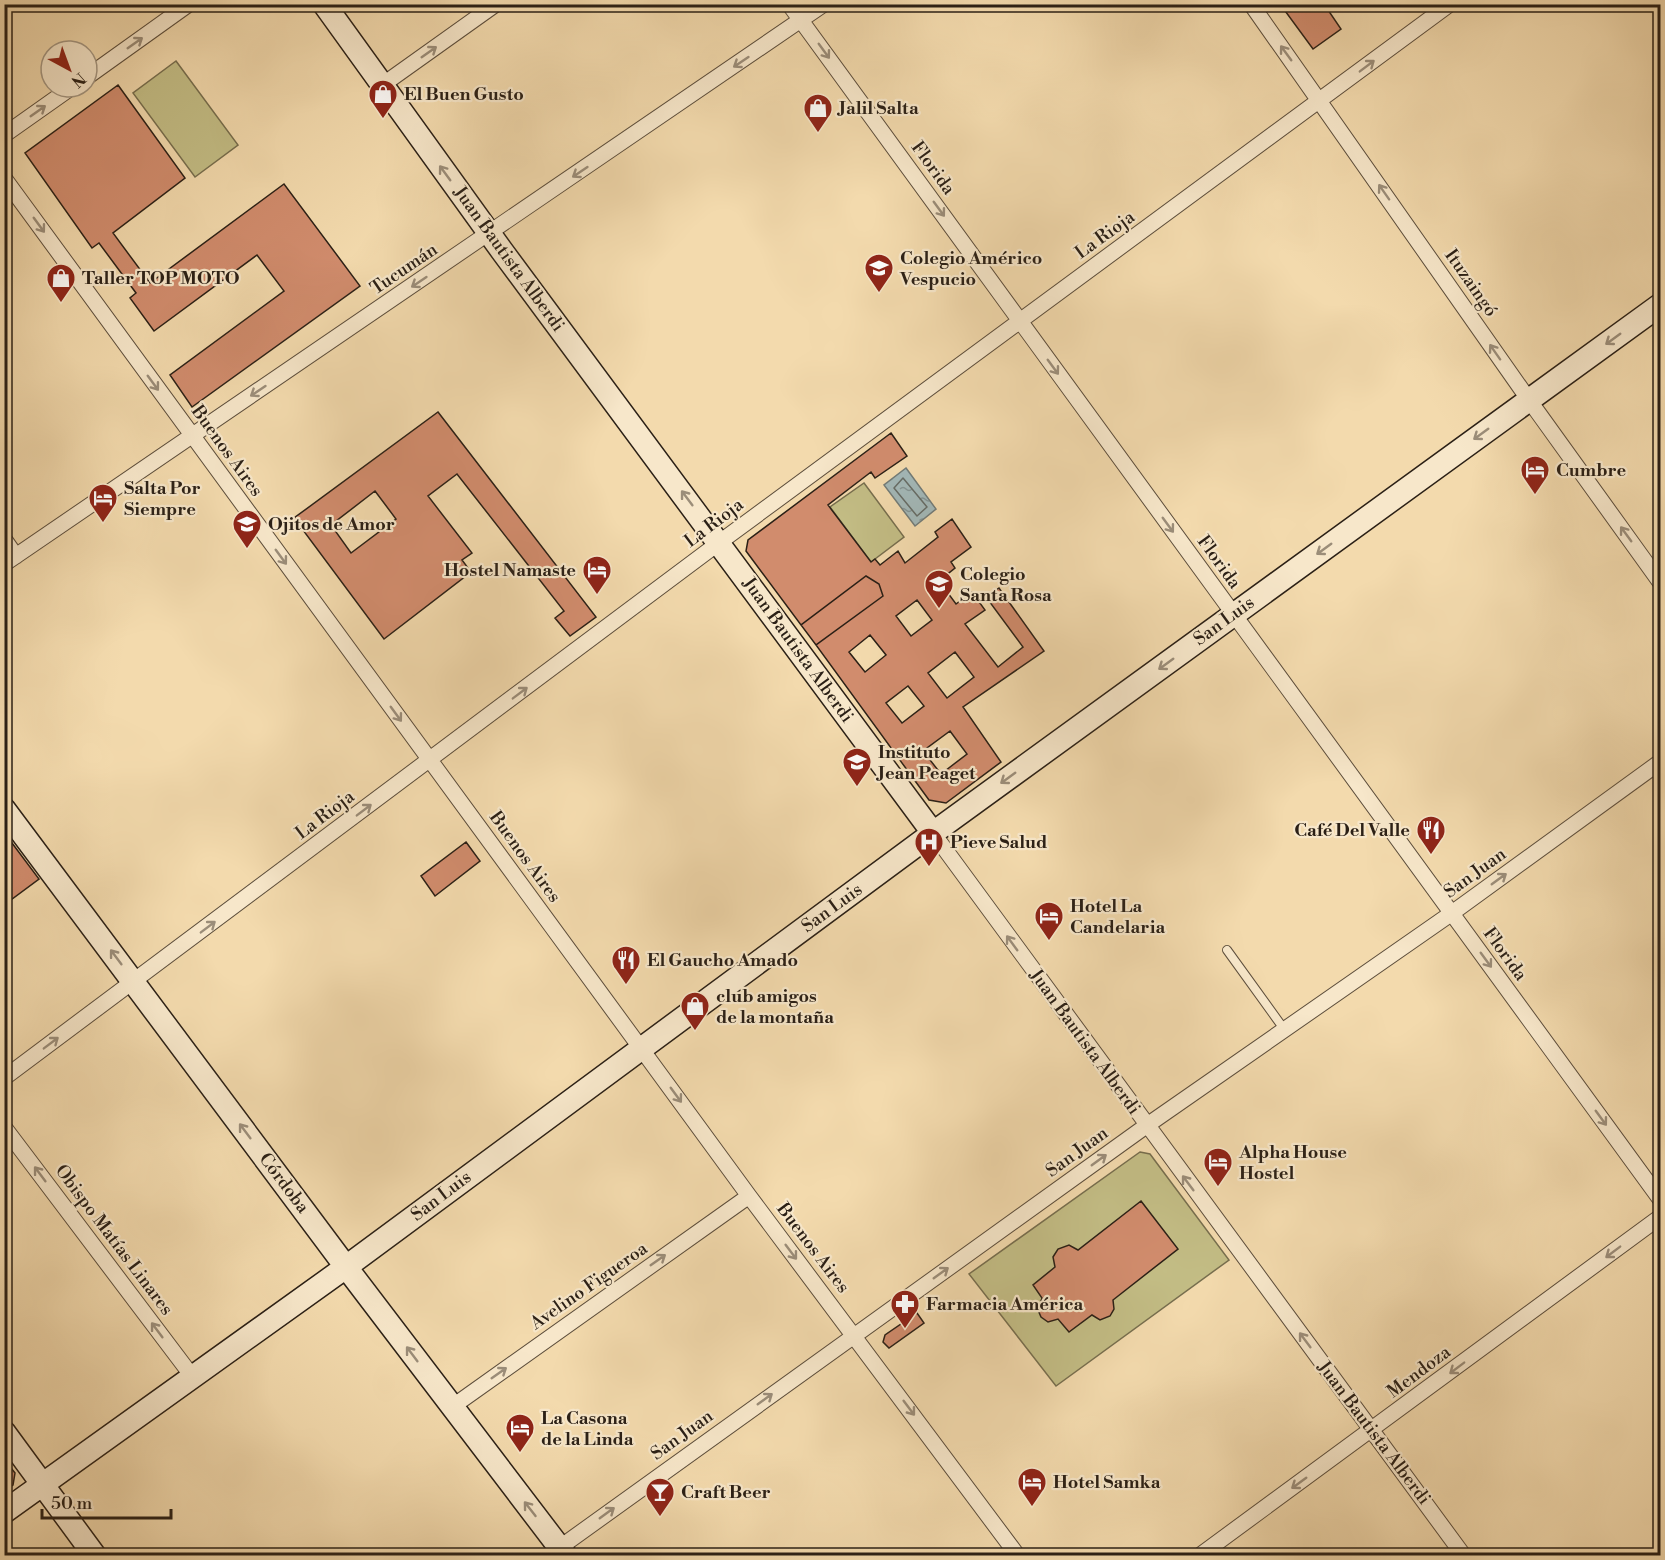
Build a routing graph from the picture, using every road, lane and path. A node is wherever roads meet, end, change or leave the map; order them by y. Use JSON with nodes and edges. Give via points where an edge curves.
{"nodes":[{"id":1,"x":189,"y":4,"type":"edge"},
{"id":2,"x":324,"y":4,"type":"edge"},
{"id":3,"x":496,"y":4,"type":"edge"},
{"id":4,"x":789,"y":4,"type":"edge"},
{"id":5,"x":824,"y":4,"type":"edge"},
{"id":6,"x":1251,"y":4,"type":"edge"},
{"id":7,"x":1450,"y":4,"type":"edge"},
{"id":8,"x":801,"y":21,"type":"junction"},
{"id":9,"x":99,"y":68,"type":"edge"},
{"id":10,"x":381,"y":86,"type":"junction"},
{"id":11,"x":55,"y":99,"type":"edge"},
{"id":12,"x":1320,"y":101,"type":"junction"},
{"id":13,"x":4,"y":135,"type":"edge"},
{"id":14,"x":4,"y":178,"type":"edge"},
{"id":15,"x":490,"y":234,"type":"junction"},
{"id":16,"x":1660,"y":305,"type":"edge"},
{"id":17,"x":1020,"y":322,"type":"junction"},
{"id":18,"x":1529,"y":400,"type":"junction"},
{"id":19,"x":191,"y":436,"type":"junction"},
{"id":20,"x":4,"y":539,"type":"edge"},
{"id":21,"x":720,"y":542,"type":"junction"},
{"id":22,"x":10,"y":560,"type":"edge"},
{"id":23,"x":1660,"y":582,"type":"edge"},
{"id":24,"x":1233,"y":615,"type":"junction"},
{"id":25,"x":430,"y":761,"type":"junction"},
{"id":26,"x":1660,"y":762,"type":"edge"},
{"id":27,"x":6,"y":814,"type":"edge"},
{"id":28,"x":933,"y":833,"type":"junction"},
{"id":29,"x":1452,"y":913,"type":"junction"},
{"id":30,"x":1227,"y":950,"type":"dead end"},
{"id":31,"x":134,"y":981,"type":"junction"},
{"id":32,"x":1284,"y":1029,"type":"junction"},
{"id":33,"x":641,"y":1047,"type":"junction"},
{"id":34,"x":4,"y":1078,"type":"edge"},
{"id":35,"x":1146,"y":1126,"type":"junction"},
{"id":36,"x":4,"y":1127,"type":"edge"},
{"id":37,"x":749,"y":1196,"type":"junction"},
{"id":38,"x":1660,"y":1199,"type":"edge"},
{"id":39,"x":1660,"y":1217,"type":"edge"},
{"id":40,"x":345,"y":1267,"type":"junction"},
{"id":41,"x":855,"y":1335,"type":"junction"},
{"id":42,"x":192,"y":1376,"type":"junction"},
{"id":43,"x":452,"y":1407,"type":"junction"},
{"id":44,"x":1372,"y":1431,"type":"junction"},
{"id":45,"x":4,"y":1432,"type":"edge"},
{"id":46,"x":43,"y":1485,"type":"junction"},
{"id":47,"x":4,"y":1512,"type":"edge"},
{"id":48,"x":558,"y":1553,"type":"edge"},
{"id":49,"x":95,"y":1556,"type":"edge"},
{"id":50,"x":1018,"y":1556,"type":"edge"},
{"id":51,"x":1199,"y":1556,"type":"edge"},
{"id":52,"x":1464,"y":1556,"type":"edge"}],
"edges":[{"from":9,"to":1,"type":"street","one_way":true},
{"from":2,"to":10,"type":"street","name":"Juan Bautista Alberdi"},
{"from":10,"to":3,"type":"street","one_way":true},
{"from":4,"to":8,"type":"street","name":"Florida"},
{"from":5,"to":8,"type":"street","name":"Tucumán"},
{"from":12,"to":6,"type":"street","name":"Ituzaingó","one_way":true},
{"from":12,"to":7,"type":"street","name":"La Rioja","one_way":true},
{"from":8,"to":15,"type":"street","name":"Tucumán","one_way":true},
{"from":8,"to":17,"type":"street","name":"Florida","one_way":true},
{"from":15,"to":10,"type":"street","name":"Juan Bautista Alberdi","one_way":true},
{"from":13,"to":11,"type":"street","one_way":true},
{"from":12,"to":17,"type":"street","name":"La Rioja"},
{"from":18,"to":12,"type":"street","name":"Ituzaingó","one_way":true},
{"from":14,"to":19,"type":"street","name":"Buenos Aires","one_way":true},
{"from":15,"to":19,"type":"street","name":"Tucumán","one_way":true},
{"from":21,"to":15,"type":"street","name":"Juan Bautista Alberdi","one_way":true},
{"from":16,"to":18,"type":"street","name":"San Luis","one_way":true},
{"from":17,"to":21,"type":"street","name":"La Rioja"},
{"from":17,"to":24,"type":"street","name":"Florida","one_way":true},
{"from":23,"to":18,"type":"street","name":"Ituzaingó","one_way":true},
{"from":18,"to":24,"type":"street","name":"San Luis","one_way":true},
{"from":19,"to":22,"type":"street","name":"Tucumán"},
{"from":19,"to":25,"type":"street","name":"Buenos Aires","one_way":true},
{"from":20,"to":22,"type":"street"},
{"from":25,"to":21,"type":"street","name":"La Rioja","one_way":true},
{"from":21,"to":28,"type":"street","name":"Juan Bautista Alberdi"},
{"from":24,"to":28,"type":"street","name":"San Luis","one_way":true},
{"from":24,"to":29,"type":"street","name":"Florida"},
{"from":31,"to":25,"type":"street","name":"La Rioja","one_way":true},
{"from":25,"to":33,"type":"street","name":"Buenos Aires"},
{"from":29,"to":26,"type":"street","name":"San Juan","one_way":true},
{"from":31,"to":27,"type":"street","name":"Córdoba","one_way":true},
{"from":28,"to":33,"type":"street","name":"San Luis"},
{"from":35,"to":28,"type":"street","name":"Juan Bautista Alberdi","one_way":true},
{"from":29,"to":32,"type":"street","name":"San Juan"},
{"from":29,"to":38,"type":"street","name":"Florida","one_way":true},
{"from":30,"to":32,"type":"lane"},
{"from":34,"to":31,"type":"street","name":"La Rioja","one_way":true},
{"from":40,"to":31,"type":"street","name":"Córdoba","one_way":true},
{"from":32,"to":35,"type":"street","name":"San Juan"},
{"from":33,"to":37,"type":"street","name":"Buenos Aires","one_way":true},
{"from":33,"to":40,"type":"street","name":"San Luis"},
{"from":41,"to":35,"type":"street","name":"San Juan","one_way":true},
{"from":44,"to":35,"type":"street","name":"Juan Bautista Alberdi","one_way":true},
{"from":42,"to":36,"type":"street","name":"Obispo Matías Linares","one_way":true},
{"from":37,"to":41,"type":"street","name":"Buenos Aires","one_way":true},
{"from":43,"to":37,"type":"street","name":"Avelino Figueroa","one_way":true},
{"from":39,"to":44,"type":"street","name":"Mendoza","one_way":true},
{"from":40,"to":42,"type":"street","name":"San Luis"},
{"from":43,"to":40,"type":"street","name":"Córdoba","one_way":true},
{"from":48,"to":41,"type":"street","name":"San Juan","one_way":true},
{"from":41,"to":50,"type":"street","name":"Buenos Aires","one_way":true},
{"from":42,"to":46,"type":"street","name":"San Luis"},
{"from":48,"to":43,"type":"street","name":"Córdoba","one_way":true},
{"from":44,"to":51,"type":"street","name":"Mendoza","one_way":true},
{"from":44,"to":52,"type":"street","name":"Juan Bautista Alberdi"},
{"from":45,"to":46,"type":"street"},
{"from":46,"to":47,"type":"street","name":"San Luis"},
{"from":46,"to":49,"type":"street"}]}
